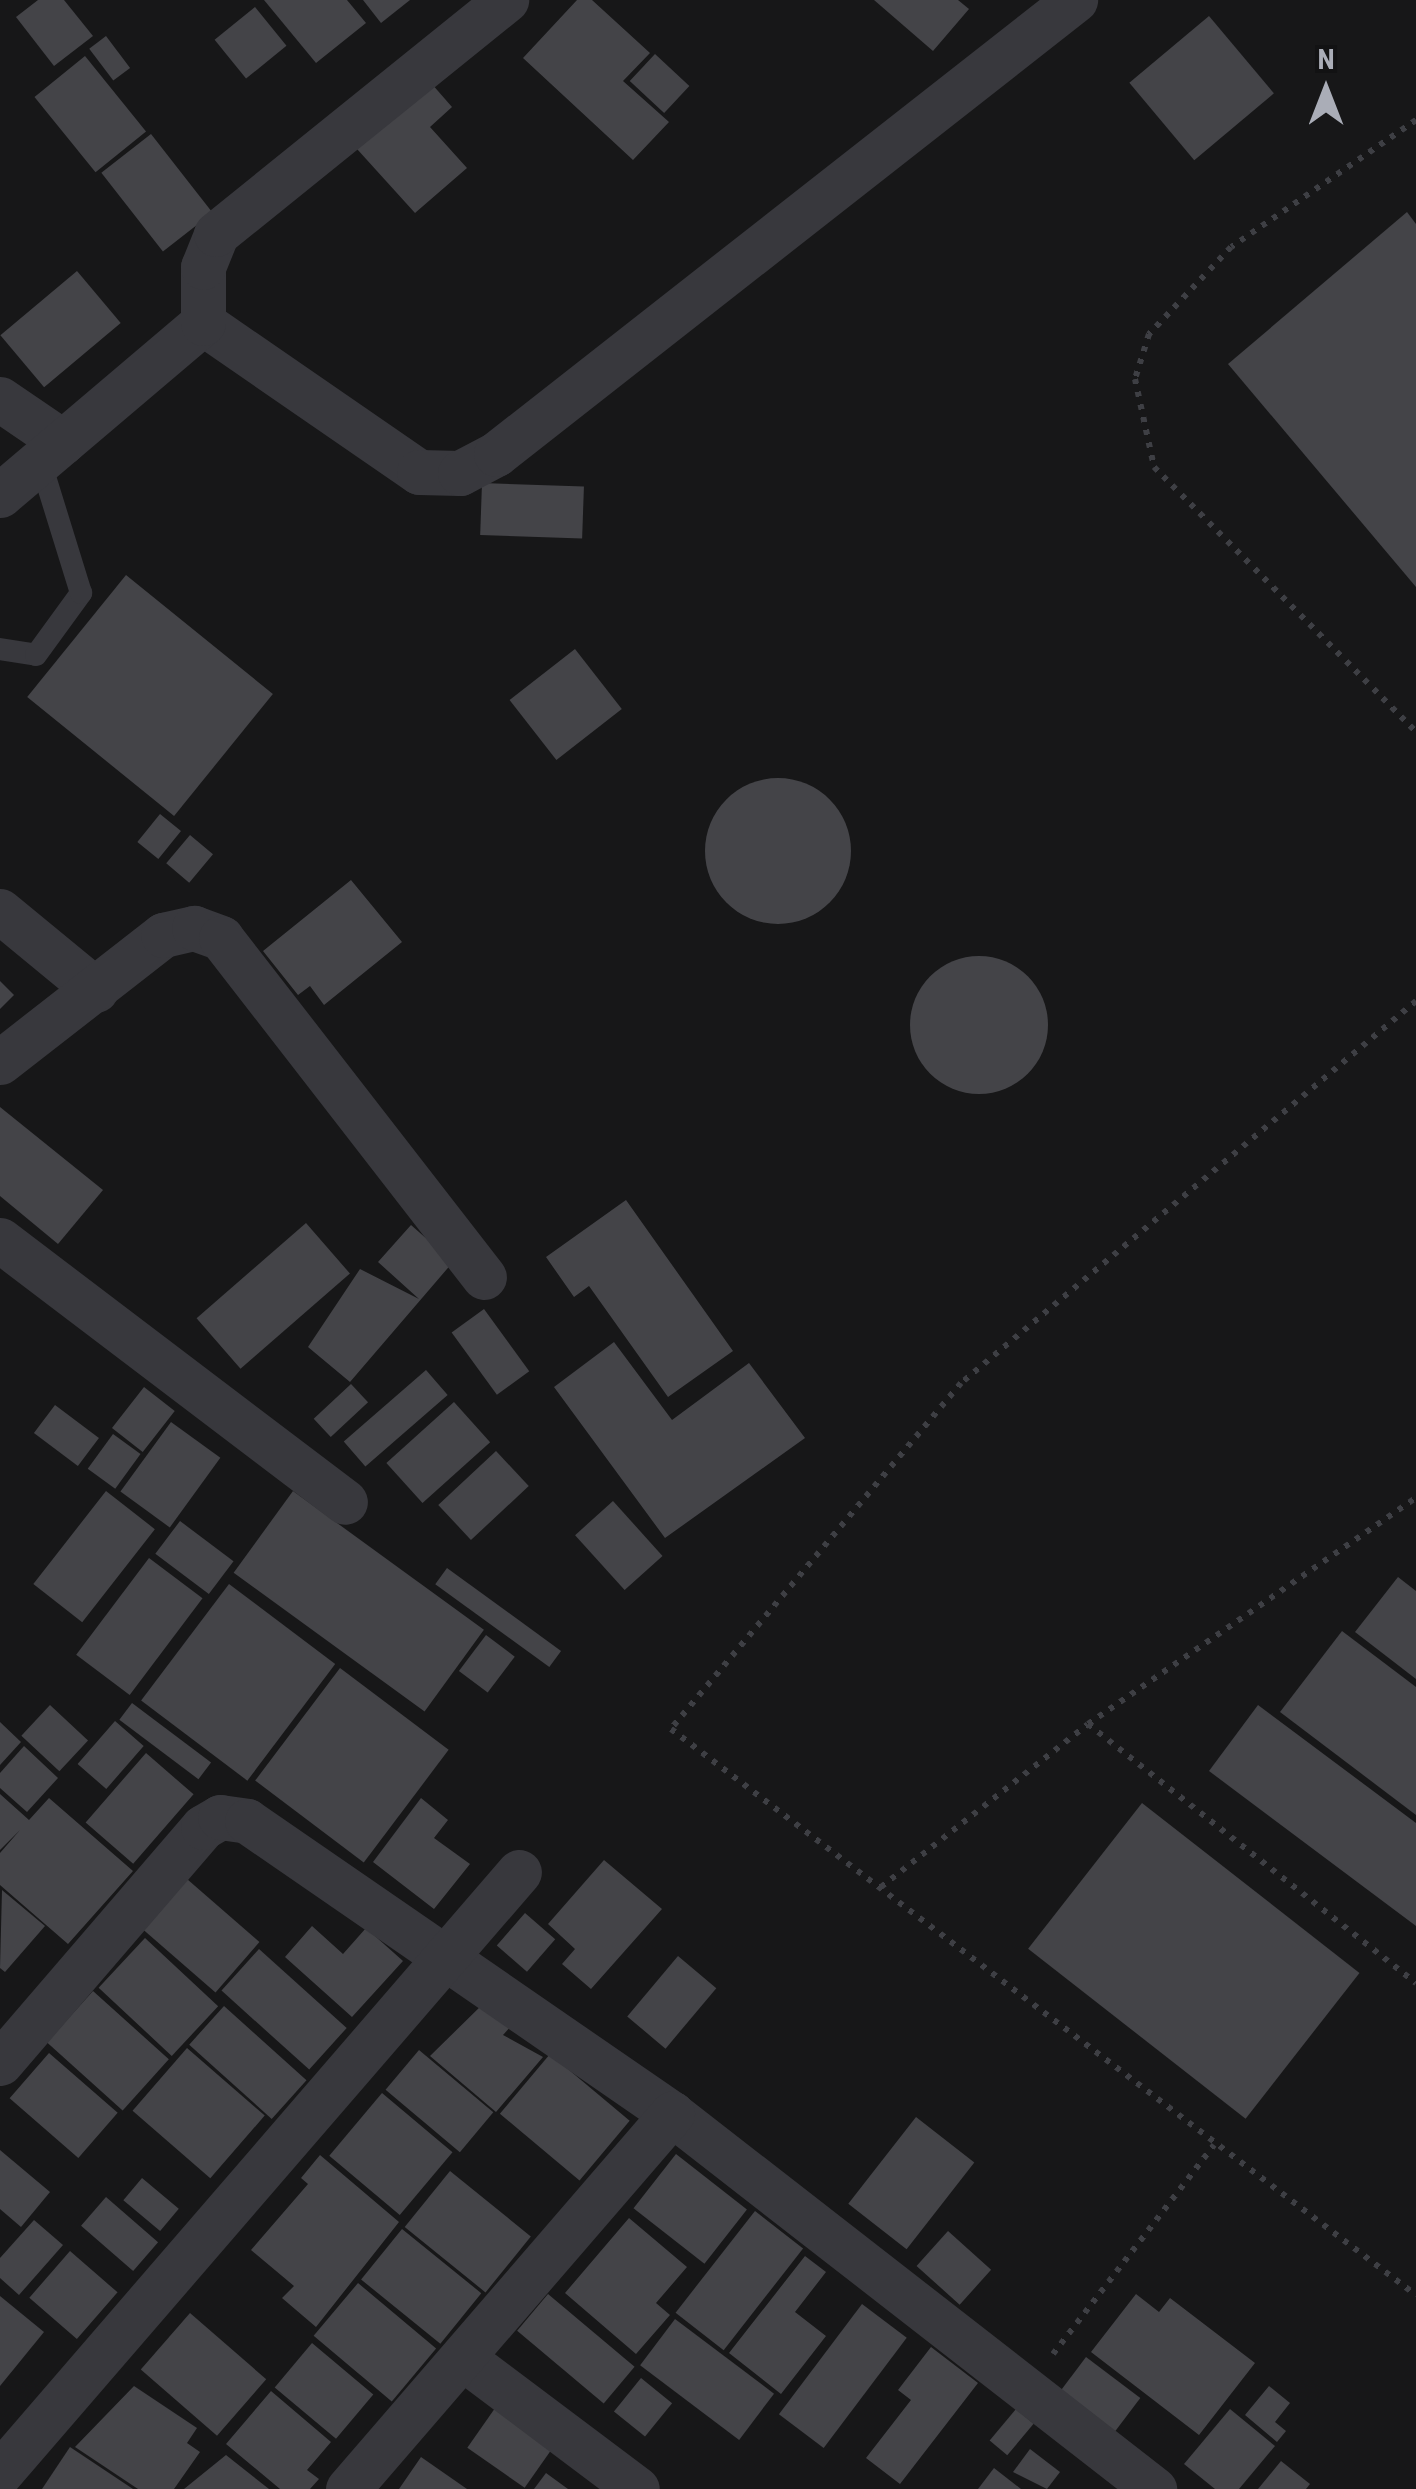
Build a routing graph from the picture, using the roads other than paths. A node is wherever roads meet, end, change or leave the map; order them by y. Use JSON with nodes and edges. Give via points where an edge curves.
{"nodes":[{"id":1,"x":506,"y":0,"type":"edge"},
{"id":2,"x":1075,"y":0,"type":"edge"},
{"id":3,"x":203,"y":324,"type":"junction"},
{"id":4,"x":0,"y":399,"type":"edge"},
{"id":5,"x":52,"y":453,"type":"junction"},
{"id":6,"x":0,"y":495,"type":"edge"},
{"id":7,"x":0,"y":650,"type":"edge"},
{"id":8,"x":0,"y":911,"type":"edge"},
{"id":9,"x":96,"y":990,"type":"junction"},
{"id":10,"x":0,"y":1062,"type":"edge"},
{"id":11,"x":0,"y":1240,"type":"edge"},
{"id":12,"x":484,"y":1277,"type":"dead end"},
{"id":13,"x":345,"y":1502,"type":"dead end"},
{"id":14,"x":519,"y":1872,"type":"dead end"},
{"id":15,"x":445,"y":1964,"type":"junction"},
{"id":16,"x":0,"y":2063,"type":"edge"},
{"id":17,"x":672,"y":2114,"type":"junction"},
{"id":18,"x":464,"y":2359,"type":"junction"},
{"id":19,"x":0,"y":2473,"type":"edge"},
{"id":20,"x":348,"y":2489,"type":"edge"},
{"id":21,"x":637,"y":2489,"type":"edge"},
{"id":22,"x":1154,"y":2489,"type":"edge"}],
"edges":[{"from":1,"to":3,"type":"street","via":[[216,234],[204,267]]},
{"from":2,"to":3,"type":"street","via":[[496,454],[460,473],[419,472]]},
{"from":3,"to":5,"type":"street"},
{"from":4,"to":5,"type":"street"},
{"from":5,"to":6,"type":"street"},
{"from":5,"to":7,"type":"lane","via":[[81,593],[36,655]]},
{"from":8,"to":9,"type":"street"},
{"from":9,"to":10,"type":"street"},
{"from":9,"to":12,"type":"street","via":[[163,934],[194,928],[221,938]]},
{"from":11,"to":13,"type":"street"},
{"from":14,"to":15,"type":"street"},
{"from":15,"to":16,"type":"street","via":[[247,1821],[220,1817]]},
{"from":15,"to":17,"type":"street"},
{"from":15,"to":19,"type":"street"},
{"from":17,"to":18,"type":"street"},
{"from":17,"to":22,"type":"street"},
{"from":18,"to":20,"type":"street"},
{"from":18,"to":21,"type":"street"}]}
